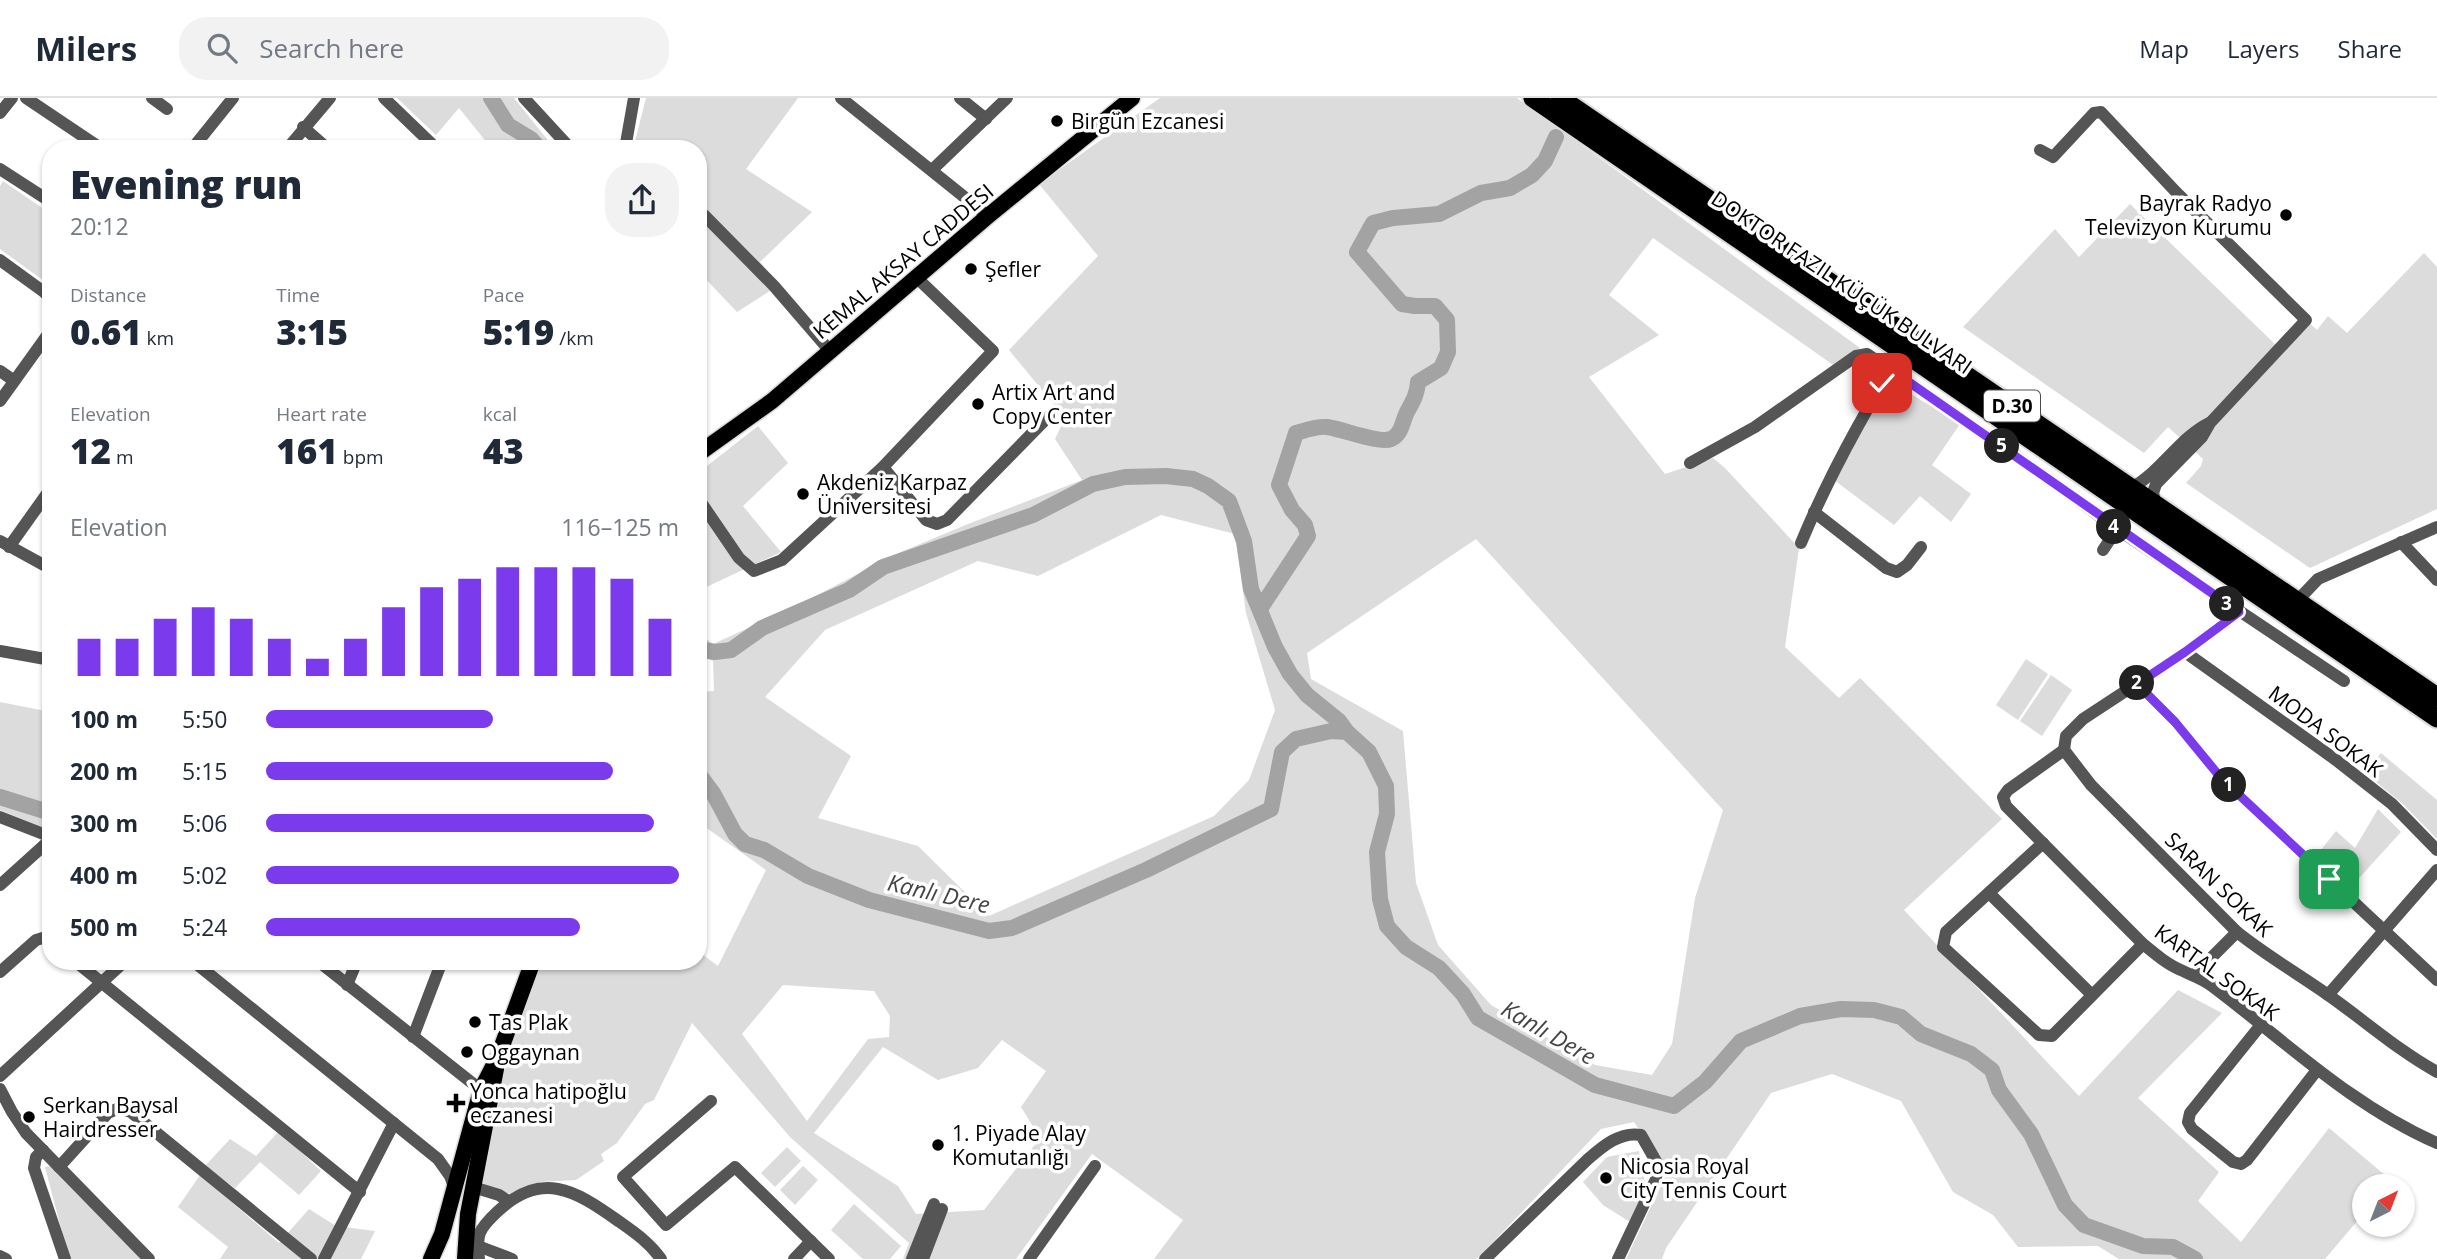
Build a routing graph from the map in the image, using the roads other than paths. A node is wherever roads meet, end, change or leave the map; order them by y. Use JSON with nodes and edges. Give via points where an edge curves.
{"nodes":[{"id":1,"x":12,"y":98,"type":"edge"},
{"id":2,"x":26,"y":98,"type":"edge"},
{"id":3,"x":152,"y":98,"type":"edge"},
{"id":4,"x":233,"y":98,"type":"edge"},
{"id":5,"x":330,"y":98,"type":"edge"},
{"id":6,"x":384,"y":98,"type":"edge"},
{"id":7,"x":524,"y":98,"type":"edge"},
{"id":8,"x":634,"y":98,"type":"edge"},
{"id":9,"x":841,"y":98,"type":"edge"},
{"id":10,"x":960,"y":98,"type":"edge"},
{"id":11,"x":1007,"y":98,"type":"edge"},
{"id":12,"x":1132,"y":98,"type":"edge"},
{"id":13,"x":1533,"y":98,"type":"edge"},
{"id":14,"x":1556,"y":106,"type":"edge"},
{"id":15,"x":167,"y":109,"type":"dead end"},
{"id":16,"x":0,"y":113,"type":"edge"},
{"id":17,"x":986,"y":119,"type":"junction"},
{"id":18,"x":1581,"y":123,"type":"junction"},
{"id":19,"x":303,"y":127,"type":"junction"},
{"id":20,"x":89,"y":140,"type":"edge"},
{"id":21,"x":199,"y":140,"type":"edge"},
{"id":22,"x":294,"y":140,"type":"edge"},
{"id":23,"x":318,"y":140,"type":"edge"},
{"id":24,"x":428,"y":140,"type":"edge"},
{"id":25,"x":563,"y":140,"type":"edge"},
{"id":26,"x":627,"y":140,"type":"edge"},
{"id":27,"x":2040,"y":150,"type":"dead end"},
{"id":28,"x":0,"y":169,"type":"edge"},
{"id":29,"x":932,"y":170,"type":"junction"},
{"id":30,"x":42,"y":196,"type":"edge"},
{"id":31,"x":988,"y":216,"type":"junction"},
{"id":32,"x":707,"y":218,"type":"edge"},
{"id":33,"x":0,"y":260,"type":"edge"},
{"id":34,"x":916,"y":277,"type":"junction"},
{"id":35,"x":42,"y":291,"type":"edge"},
{"id":36,"x":42,"y":342,"type":"edge"},
{"id":37,"x":830,"y":351,"type":"junction"},
{"id":38,"x":1924,"y":365,"type":"junction"},
{"id":39,"x":0,"y":371,"type":"edge"},
{"id":40,"x":1893,"y":371,"type":"junction"},
{"id":41,"x":13,"y":380,"type":"junction"},
{"id":42,"x":1918,"y":388,"type":"junction"},
{"id":43,"x":0,"y":401,"type":"edge"},
{"id":44,"x":1049,"y":416,"type":"dead end"},
{"id":45,"x":2210,"y":423,"type":"junction"},
{"id":46,"x":707,"y":448,"type":"edge"},
{"id":47,"x":1690,"y":463,"type":"dead end"},
{"id":48,"x":883,"y":467,"type":"junction"},
{"id":49,"x":2131,"y":488,"type":"junction"},
{"id":50,"x":42,"y":499,"type":"edge"},
{"id":51,"x":2156,"y":505,"type":"junction"},
{"id":52,"x":707,"y":511,"type":"edge"},
{"id":53,"x":1814,"y":512,"type":"junction"},
{"id":54,"x":2159,"y":527,"type":"junction"},
{"id":55,"x":2437,"y":527,"type":"edge"},
{"id":56,"x":2117,"y":529,"type":"junction"},
{"id":57,"x":2401,"y":542,"type":"junction"},
{"id":58,"x":1801,"y":543,"type":"dead end"},
{"id":59,"x":4,"y":544,"type":"edge"},
{"id":60,"x":1921,"y":547,"type":"dead end"},
{"id":61,"x":2146,"y":548,"type":"junction"},
{"id":62,"x":2103,"y":550,"type":"dead end"},
{"id":63,"x":42,"y":564,"type":"edge"},
{"id":64,"x":2437,"y":580,"type":"edge"},
{"id":65,"x":2297,"y":601,"type":"junction"},
{"id":66,"x":2239,"y":612,"type":"junction"},
{"id":67,"x":0,"y":651,"type":"edge"},
{"id":68,"x":2185,"y":652,"type":"junction"},
{"id":69,"x":42,"y":658,"type":"edge"},
{"id":70,"x":2344,"y":681,"type":"dead end"},
{"id":71,"x":2137,"y":684,"type":"junction"},
{"id":72,"x":2437,"y":698,"type":"edge"},
{"id":73,"x":2437,"y":718,"type":"edge"},
{"id":74,"x":2064,"y":750,"type":"junction"},
{"id":75,"x":0,"y":817,"type":"edge"},
{"id":76,"x":42,"y":834,"type":"edge"},
{"id":77,"x":2043,"y":843,"type":"junction"},
{"id":78,"x":42,"y":846,"type":"edge"},
{"id":79,"x":2437,"y":850,"type":"edge"},
{"id":80,"x":2437,"y":870,"type":"edge"},
{"id":81,"x":0,"y":885,"type":"edge"},
{"id":82,"x":1989,"y":893,"type":"junction"},
{"id":83,"x":2383,"y":930,"type":"junction"},
{"id":84,"x":2237,"y":932,"type":"junction"},
{"id":85,"x":42,"y":938,"type":"edge"},
{"id":86,"x":2143,"y":944,"type":"junction"},
{"id":87,"x":85,"y":970,"type":"edge"},
{"id":88,"x":116,"y":970,"type":"edge"},
{"id":89,"x":204,"y":970,"type":"edge"},
{"id":90,"x":329,"y":970,"type":"edge"},
{"id":91,"x":353,"y":970,"type":"edge"},
{"id":92,"x":439,"y":970,"type":"edge"},
{"id":93,"x":530,"y":970,"type":"edge"},
{"id":94,"x":0,"y":972,"type":"edge"},
{"id":95,"x":2194,"y":975,"type":"junction"},
{"id":96,"x":2437,"y":980,"type":"edge"},
{"id":97,"x":101,"y":984,"type":"junction"},
{"id":98,"x":347,"y":985,"type":"junction"},
{"id":99,"x":2092,"y":995,"type":"junction"},
{"id":100,"x":2328,"y":995,"type":"junction"},
{"id":101,"x":2260,"y":1026,"type":"junction"},
{"id":102,"x":413,"y":1037,"type":"junction"},
{"id":103,"x":498,"y":1056,"type":"junction"},
{"id":104,"x":2317,"y":1070,"type":"junction"},
{"id":105,"x":2437,"y":1072,"type":"edge"},
{"id":106,"x":0,"y":1076,"type":"edge"},
{"id":107,"x":0,"y":1088,"type":"edge"},
{"id":108,"x":481,"y":1090,"type":"junction"},
{"id":109,"x":710,"y":1101,"type":"dead end"},
{"id":110,"x":394,"y":1123,"type":"junction"},
{"id":111,"x":2437,"y":1143,"type":"edge"},
{"id":112,"x":43,"y":1150,"type":"junction"},
{"id":113,"x":438,"y":1159,"type":"junction"},
{"id":114,"x":464,"y":1159,"type":"junction"},
{"id":115,"x":1095,"y":1166,"type":"dead end"},
{"id":116,"x":59,"y":1167,"type":"junction"},
{"id":117,"x":474,"y":1188,"type":"junction"},
{"id":118,"x":455,"y":1189,"type":"junction"},
{"id":119,"x":360,"y":1192,"type":"junction"},
{"id":120,"x":508,"y":1201,"type":"junction"},
{"id":121,"x":811,"y":1241,"type":"junction"},
{"id":122,"x":478,"y":1252,"type":"edge"},
{"id":123,"x":0,"y":1256,"type":"edge"},
{"id":124,"x":5,"y":1259,"type":"edge"},
{"id":125,"x":65,"y":1259,"type":"edge"},
{"id":126,"x":149,"y":1259,"type":"edge"},
{"id":127,"x":311,"y":1259,"type":"edge"},
{"id":128,"x":324,"y":1259,"type":"edge"},
{"id":129,"x":431,"y":1259,"type":"edge"},
{"id":130,"x":465,"y":1259,"type":"edge"},
{"id":131,"x":512,"y":1259,"type":"edge"},
{"id":132,"x":661,"y":1259,"type":"edge"},
{"id":133,"x":794,"y":1259,"type":"edge"},
{"id":134,"x":830,"y":1259,"type":"edge"},
{"id":135,"x":912,"y":1259,"type":"edge"},
{"id":136,"x":923,"y":1259,"type":"edge"},
{"id":137,"x":1029,"y":1259,"type":"edge"},
{"id":138,"x":1485,"y":1259,"type":"edge"},
{"id":139,"x":1618,"y":1259,"type":"edge"}],
"edges":[{"from":1,"to":16,"type":"street"},
{"from":2,"to":20,"type":"street"},
{"from":3,"to":15,"type":"street"},
{"from":4,"to":21,"type":"street"},
{"from":5,"to":19,"type":"street"},
{"from":6,"to":24,"type":"street"},
{"from":7,"to":25,"type":"street"},
{"from":8,"to":26,"type":"street"},
{"from":9,"to":29,"type":"street"},
{"from":10,"to":17,"type":"street"},
{"from":11,"to":17,"type":"street"},
{"from":12,"to":31,"type":"main road","name":"KEMAL AKSAY CADDESI"},
{"from":13,"to":14,"type":"highway","number":"D.30"},
{"from":14,"to":18,"type":"highway","number":"D.30"},
{"from":17,"to":29,"type":"street"},
{"from":18,"to":38,"type":"highway","number":"D.30"},
{"from":18,"to":49,"type":"highway","number":"D.30"},
{"from":19,"to":22,"type":"street"},
{"from":19,"to":23,"type":"street"},
{"from":27,"to":45,"type":"street","via":[[2053,158],[2094,113],[2101,112],[2306,320]]},
{"from":28,"to":30,"type":"street"},
{"from":29,"to":31,"type":"street"},
{"from":31,"to":34,"type":"main road","name":"KEMAL AKSAY CADDESI"},
{"from":32,"to":37,"type":"street"},
{"from":33,"to":35,"type":"street"},
{"from":34,"to":37,"type":"main road","name":"KEMAL AKSAY CADDESI"},
{"from":34,"to":48,"type":"street","via":[[993,351]]},
{"from":36,"to":41,"type":"street"},
{"from":37,"to":46,"type":"main road","name":"KEMAL AKSAY CADDESI","via":[[772,401]]},
{"from":38,"to":42,"type":"street"},
{"from":38,"to":54,"type":"highway","number":"D.30"},
{"from":39,"to":41,"type":"street"},
{"from":40,"to":42,"type":"street"},
{"from":40,"to":47,"type":"street","via":[[1867,354],[1856,356],[1755,427]]},
{"from":40,"to":53,"type":"street","via":[[1870,403]]},
{"from":41,"to":43,"type":"street"},
{"from":42,"to":56,"type":"street"},
{"from":44,"to":48,"type":"street","via":[[947,520],[937,524],[926,520]]},
{"from":45,"to":49,"type":"street","via":[[2196,429]]},
{"from":45,"to":51,"type":"street","via":[[2156,484]]},
{"from":48,"to":52,"type":"street","via":[[782,559],[754,571],[739,558]]},
{"from":49,"to":51,"type":"highway","number":"D.30"},
{"from":50,"to":59,"type":"street"},
{"from":51,"to":65,"type":"highway","number":"D.30"},
{"from":53,"to":58,"type":"street"},
{"from":53,"to":60,"type":"street","via":[[1897,572]]},
{"from":54,"to":61,"type":"street"},
{"from":54,"to":73,"type":"highway","number":"D.30"},
{"from":55,"to":57,"type":"street"},
{"from":56,"to":61,"type":"street"},
{"from":56,"to":62,"type":"street"},
{"from":57,"to":64,"type":"street"},
{"from":57,"to":65,"type":"street","via":[[2318,579]]},
{"from":59,"to":63,"type":"street"},
{"from":61,"to":66,"type":"street"},
{"from":65,"to":72,"type":"highway","number":"D.30"},
{"from":66,"to":68,"type":"street"},
{"from":66,"to":70,"type":"street"},
{"from":67,"to":69,"type":"street"},
{"from":68,"to":71,"type":"street"},
{"from":68,"to":79,"type":"street","name":"MODA SOKAK","via":[[2392,804]]},
{"from":71,"to":74,"type":"street","via":[[2082,719],[2066,736]]},
{"from":71,"to":83,"type":"street","via":[[2221,778]]},
{"from":74,"to":77,"type":"street","name":"KARTAL SOKAK","via":[[2003,797],[2006,806]]},
{"from":74,"to":84,"type":"street","name":"SARAN SOKAK","via":[[2091,785]]},
{"from":75,"to":76,"type":"street"},
{"from":77,"to":82,"type":"street"},
{"from":77,"to":86,"type":"street","name":"KARTAL SOKAK"},
{"from":78,"to":81,"type":"street"},
{"from":80,"to":83,"type":"street"},
{"from":82,"to":99,"type":"street"},
{"from":82,"to":99,"type":"street","via":[[1946,932],[1942,947],[2039,1035],[2052,1036]]},
{"from":83,"to":96,"type":"street"},
{"from":83,"to":100,"type":"street"},
{"from":84,"to":95,"type":"street"},
{"from":84,"to":100,"type":"street","name":"SARAN SOKAK"},
{"from":85,"to":94,"type":"street"},
{"from":86,"to":95,"type":"street","name":"KARTAL SOKAK"},
{"from":86,"to":99,"type":"street"},
{"from":87,"to":97,"type":"street"},
{"from":88,"to":97,"type":"street"},
{"from":89,"to":110,"type":"street"},
{"from":90,"to":98,"type":"street"},
{"from":91,"to":98,"type":"street"},
{"from":92,"to":102,"type":"street"},
{"from":93,"to":103,"type":"main road"},
{"from":95,"to":101,"type":"street","name":"KARTAL SOKAK"},
{"from":97,"to":106,"type":"street"},
{"from":97,"to":119,"type":"street"},
{"from":98,"to":102,"type":"street"},
{"from":100,"to":105,"type":"street","name":"SARAN SOKAK"},
{"from":101,"to":104,"type":"street","name":"KARTAL SOKAK"},
{"from":101,"to":104,"type":"street","via":[[2190,1113],[2188,1122],[2233,1162],[2247,1160]]},
{"from":102,"to":108,"type":"street"},
{"from":103,"to":108,"type":"main road"},
{"from":103,"to":117,"type":"main road"},
{"from":104,"to":111,"type":"street","name":"KARTAL SOKAK","via":[[2397,1124]]},
{"from":107,"to":112,"type":"street","via":[[26,1133]]},
{"from":108,"to":114,"type":"main road"},
{"from":109,"to":121,"type":"street","via":[[623,1177],[666,1225],[735,1167]]},
{"from":110,"to":113,"type":"street"},
{"from":110,"to":119,"type":"street"},
{"from":112,"to":116,"type":"street"},
{"from":112,"to":125,"type":"street","via":[[34,1168]]},
{"from":113,"to":114,"type":"street","via":[[453,1163]]},
{"from":113,"to":118,"type":"street"},
{"from":114,"to":118,"type":"main road"},
{"from":115,"to":137,"type":"street"},
{"from":116,"to":126,"type":"street"},
{"from":116,"to":127,"type":"street","via":[[108,1113],[119,1108],[131,1112]]},
{"from":117,"to":120,"type":"street"},
{"from":117,"to":130,"type":"main road"},
{"from":118,"to":129,"type":"main road"},
{"from":119,"to":128,"type":"street"},
{"from":120,"to":122,"type":"street","via":[[481,1228]]},
{"from":120,"to":132,"type":"street","via":[[535,1188],[560,1188],[585,1198],[650,1243]]},
{"from":121,"to":133,"type":"street"},
{"from":121,"to":134,"type":"street"},
{"from":122,"to":131,"type":"street"},
{"from":123,"to":124,"type":"street"},
{"from":135,"to":136,"type":"street","via":[[938,1207]]},
{"from":138,"to":139,"type":"street","via":[[1604,1146],[1629,1133],[1641,1135],[1657,1163],[1656,1179]]}]}
